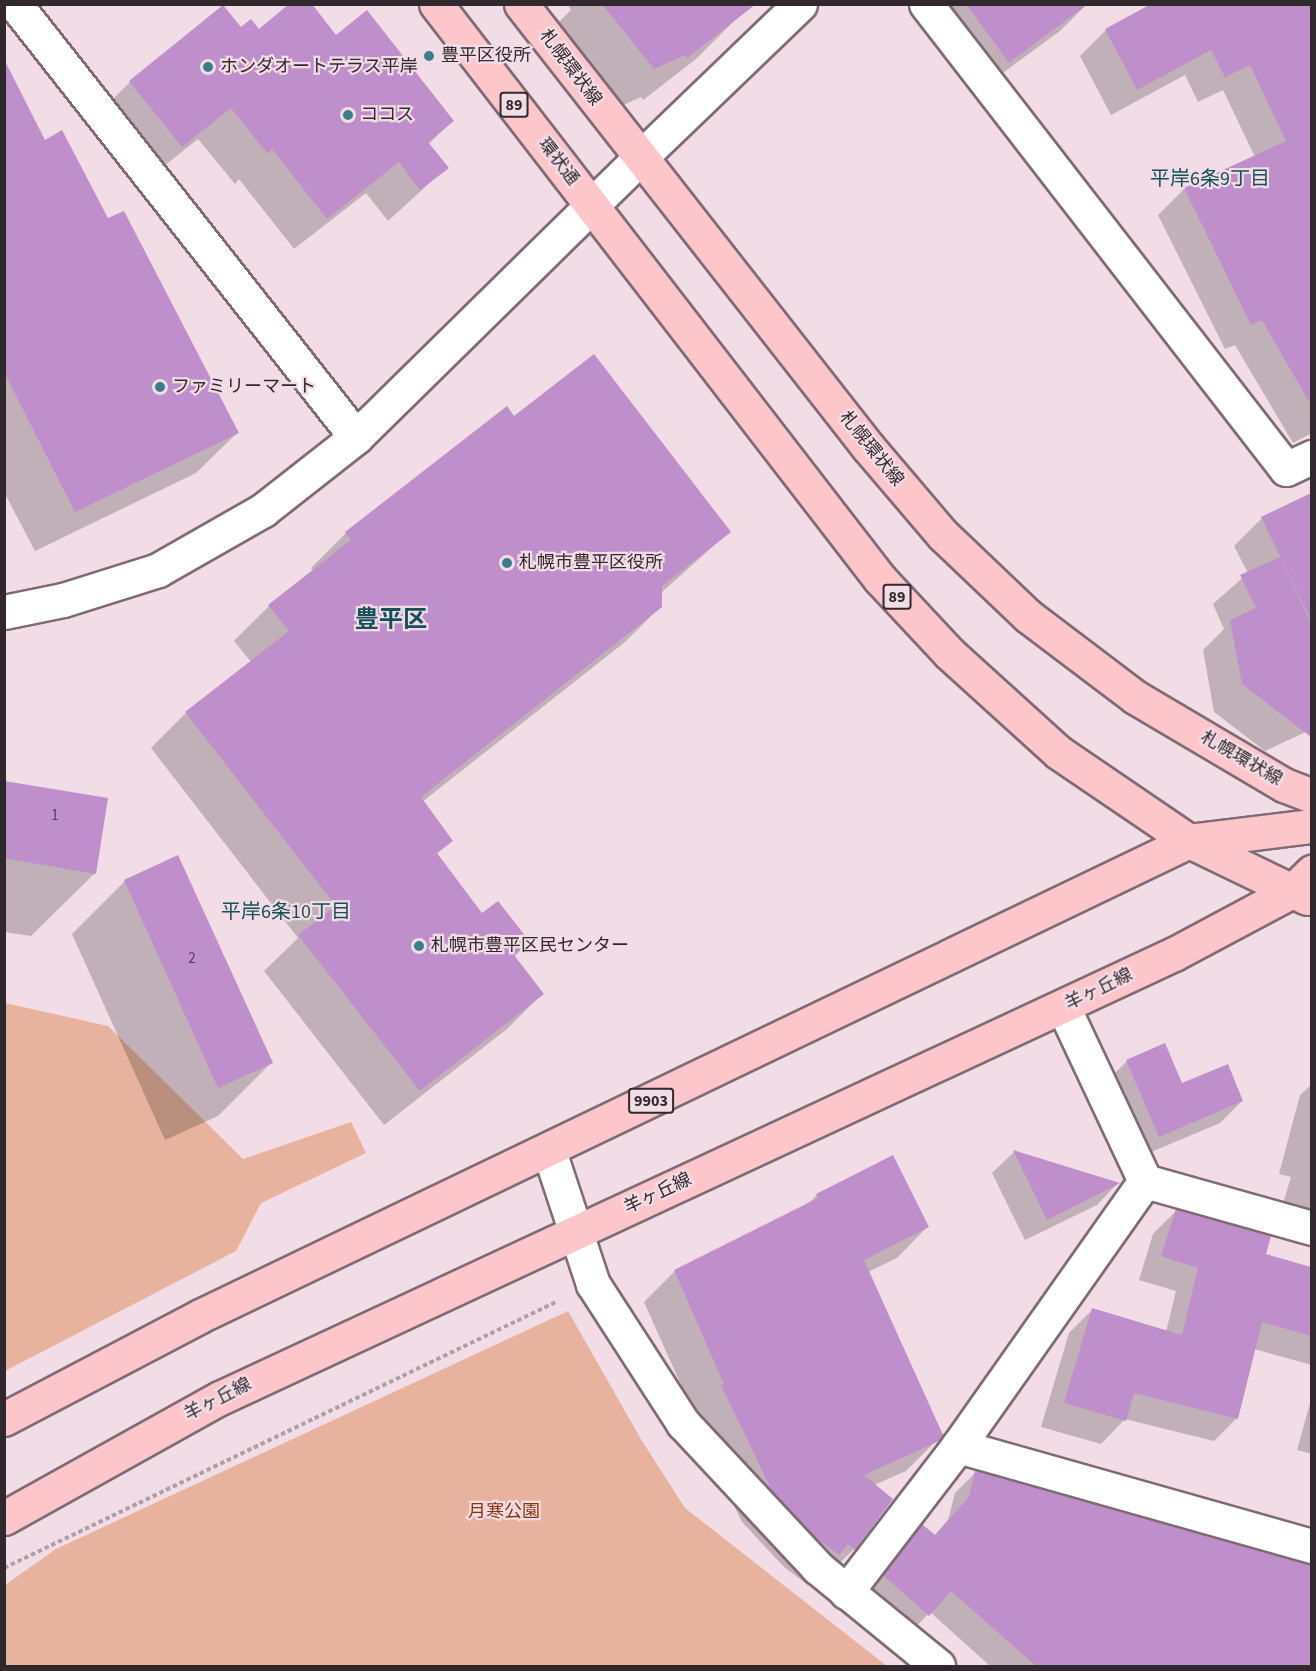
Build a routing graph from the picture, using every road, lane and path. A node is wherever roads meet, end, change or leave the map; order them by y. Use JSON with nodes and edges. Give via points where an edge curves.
{"nodes":[{"id":1,"x":15,"y":4,"type":"edge"},
{"id":2,"x":436,"y":4,"type":"edge"},
{"id":3,"x":521,"y":4,"type":"edge"},
{"id":4,"x":800,"y":4,"type":"edge"},
{"id":5,"x":926,"y":4,"type":"edge"},
{"id":6,"x":640,"y":158,"type":"junction"},
{"id":7,"x":592,"y":206,"type":"junction"},
{"id":8,"x":356,"y":437,"type":"junction"},
{"id":9,"x":1311,"y":457,"type":"edge"},
{"id":10,"x":4,"y":612,"type":"edge"},
{"id":11,"x":1311,"y":796,"type":"edge"},
{"id":12,"x":1311,"y":826,"type":"edge"},
{"id":13,"x":1189,"y":841,"type":"junction"},
{"id":14,"x":1305,"y":888,"type":"edge"},
{"id":15,"x":1063,"y":1007,"type":"junction"},
{"id":16,"x":549,"y":1151,"type":"junction"},
{"id":17,"x":1145,"y":1181,"type":"junction"},
{"id":18,"x":1311,"y":1228,"type":"edge"},
{"id":19,"x":573,"y":1233,"type":"junction"},
{"id":20,"x":593,"y":1284,"type":"junction"},
{"id":21,"x":4,"y":1419,"type":"edge"},
{"id":22,"x":958,"y":1446,"type":"junction"},
{"id":23,"x":4,"y":1518,"type":"edge"},
{"id":24,"x":1311,"y":1546,"type":"edge"},
{"id":25,"x":4,"y":1568,"type":"edge"},
{"id":26,"x":846,"y":1592,"type":"junction"},
{"id":27,"x":938,"y":1666,"type":"edge"}],
"edges":[{"from":1,"to":8,"type":"street"},
{"from":2,"to":7,"type":"main road","name":"環状通","number":"89"},
{"from":3,"to":6,"type":"main road","name":"札幌環状線"},
{"from":4,"to":6,"type":"street"},
{"from":5,"to":9,"type":"street","via":[[1286,469]]},
{"from":6,"to":7,"type":"street"},
{"from":6,"to":11,"type":"main road","name":"札幌環状線","via":[[868,447],[943,535],[1019,608],[1135,697],[1284,785]]},
{"from":7,"to":8,"type":"street"},
{"from":7,"to":13,"type":"main road","number":"89","via":[[880,579],[949,653],[1058,752]]},
{"from":8,"to":10,"type":"street","via":[[263,510],[158,570],[63,600]]},
{"from":12,"to":13,"type":"main road","number":"9903"},
{"from":13,"to":14,"type":"main road","number":"89"},
{"from":13,"to":16,"type":"main road","number":"9903"},
{"from":14,"to":15,"type":"main road","name":"羊ヶ丘線"},
{"from":15,"to":17,"type":"street"},
{"from":15,"to":19,"type":"main road","name":"羊ヶ丘線"},
{"from":16,"to":19,"type":"street"},
{"from":16,"to":21,"type":"main road","number":"9903","via":[[200,1316]]},
{"from":17,"to":18,"type":"street"},
{"from":17,"to":22,"type":"street"},
{"from":19,"to":20,"type":"street"},
{"from":19,"to":23,"type":"main road","name":"羊ヶ丘線","via":[[220,1398]]},
{"from":20,"to":25,"type":"path"},
{"from":20,"to":26,"type":"street","via":[[683,1423],[818,1568]]},
{"from":22,"to":24,"type":"street"},
{"from":22,"to":26,"type":"street"},
{"from":26,"to":27,"type":"street"}]}
